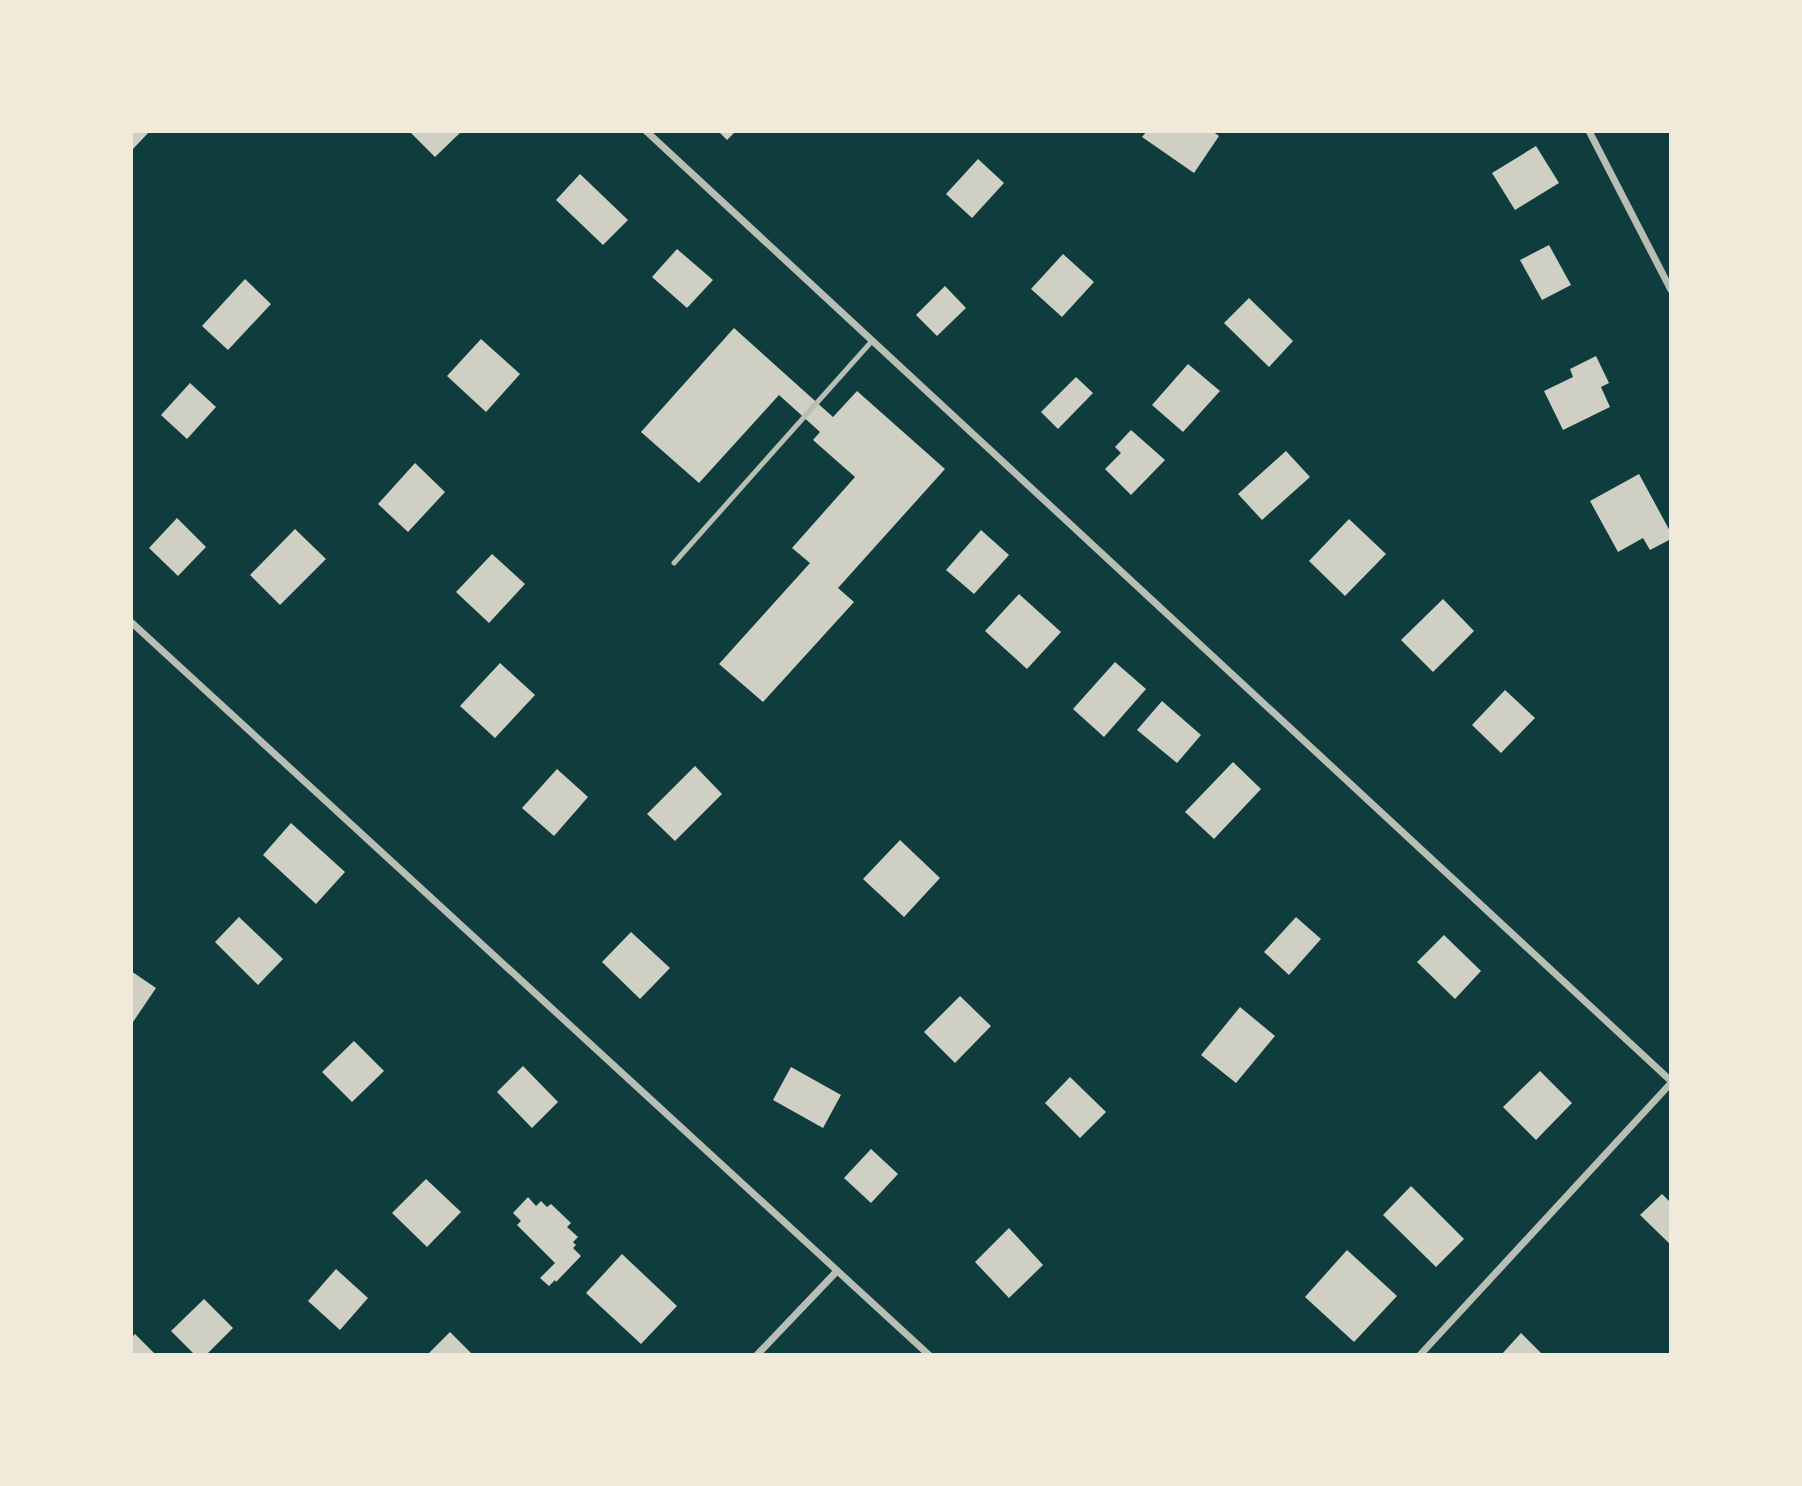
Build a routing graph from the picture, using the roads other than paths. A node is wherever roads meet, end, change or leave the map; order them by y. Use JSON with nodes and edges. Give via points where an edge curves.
{"nodes":[{"id":1,"x":646,"y":131,"type":"edge"},
{"id":2,"x":1589,"y":131,"type":"edge"},
{"id":3,"x":1671,"y":290,"type":"edge"},
{"id":4,"x":872,"y":341,"type":"junction"},
{"id":5,"x":674,"y":563,"type":"dead end"},
{"id":6,"x":131,"y":622,"type":"edge"},
{"id":7,"x":1671,"y":1082,"type":"edge"},
{"id":8,"x":837,"y":1271,"type":"junction"},
{"id":9,"x":757,"y":1355,"type":"edge"},
{"id":10,"x":929,"y":1355,"type":"edge"},
{"id":11,"x":1420,"y":1355,"type":"edge"}],
"edges":[{"from":1,"to":4,"type":"street"},
{"from":2,"to":3,"type":"street"},
{"from":4,"to":5,"type":"lane"},
{"from":4,"to":7,"type":"street"},
{"from":6,"to":8,"type":"street"},
{"from":7,"to":11,"type":"street"},
{"from":8,"to":9,"type":"street"},
{"from":8,"to":10,"type":"street"}]}
